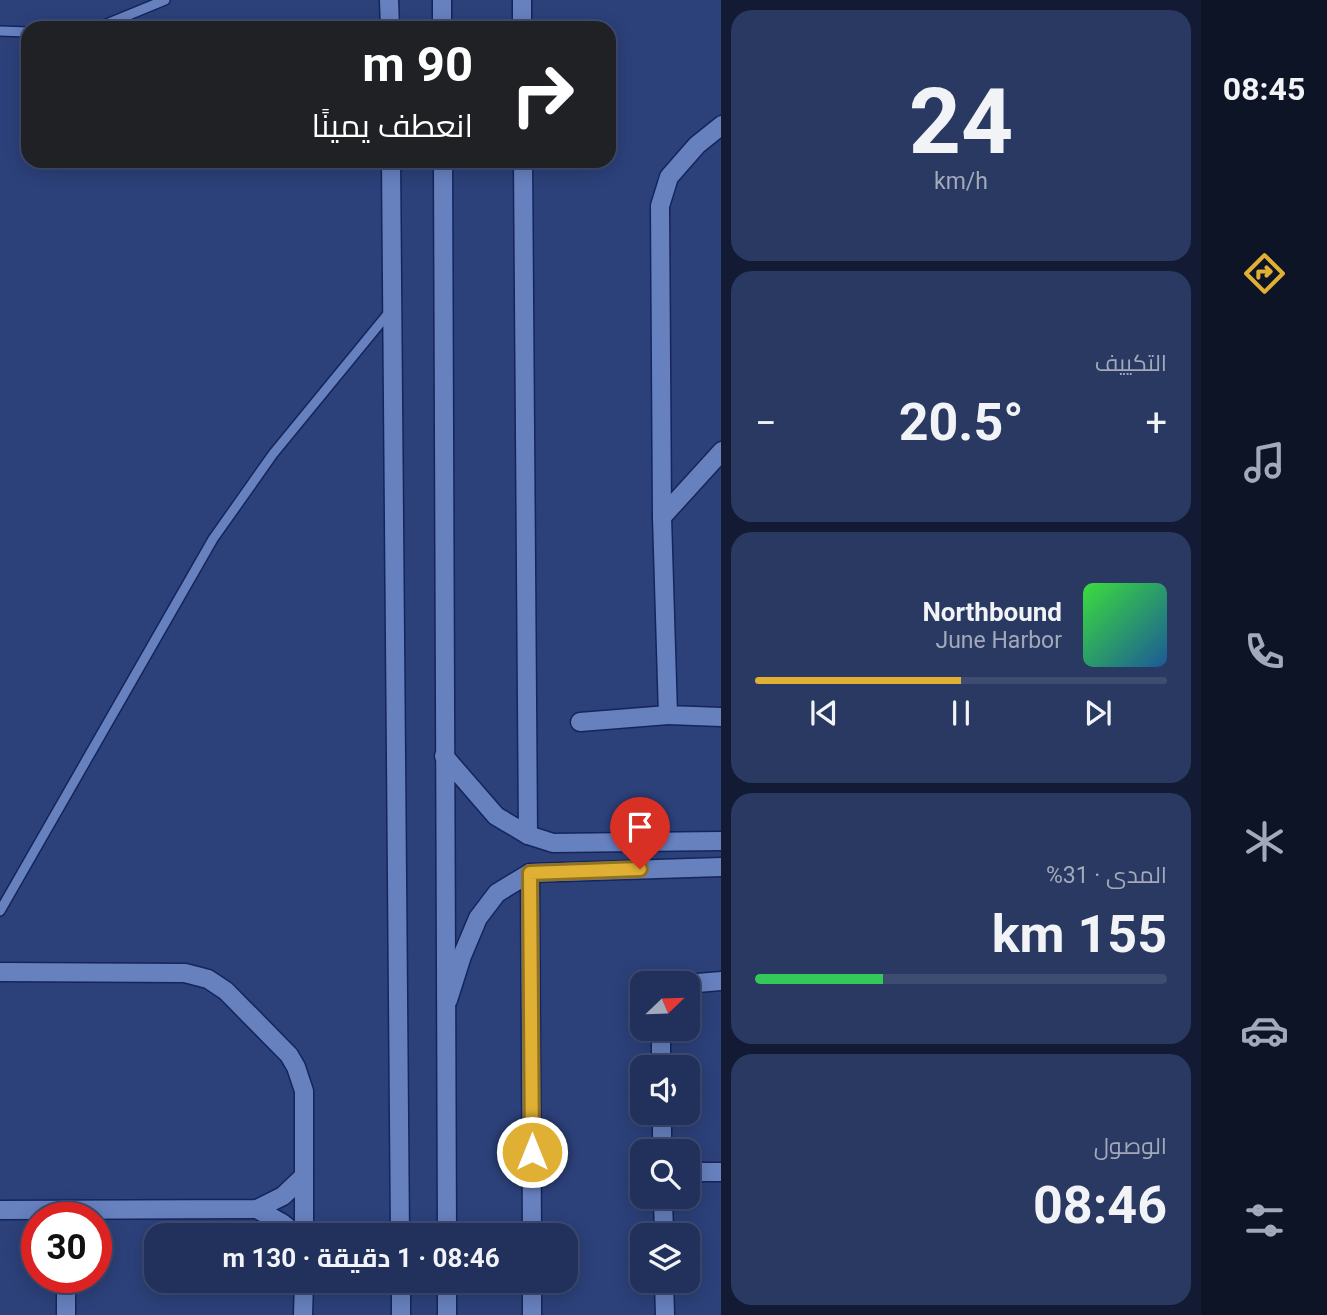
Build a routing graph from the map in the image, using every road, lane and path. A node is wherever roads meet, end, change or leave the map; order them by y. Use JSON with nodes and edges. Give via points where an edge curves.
{"nodes":[{"id":1,"x":165,"y":0,"type":"edge"},
{"id":2,"x":389,"y":0,"type":"edge"},
{"id":3,"x":442,"y":0,"type":"edge"},
{"id":4,"x":522,"y":0,"type":"edge"},
{"id":5,"x":114,"y":21,"type":"edge"},
{"id":6,"x":390,"y":21,"type":"edge"},
{"id":7,"x":442,"y":21,"type":"edge"},
{"id":8,"x":522,"y":21,"type":"edge"},
{"id":9,"x":0,"y":31,"type":"edge"},
{"id":10,"x":21,"y":32,"type":"edge"},
{"id":11,"x":721,"y":126,"type":"edge"},
{"id":12,"x":391,"y":168,"type":"edge"},
{"id":13,"x":443,"y":168,"type":"edge"},
{"id":14,"x":523,"y":168,"type":"edge"},
{"id":15,"x":392,"y":308,"type":"junction"},
{"id":16,"x":721,"y":452,"type":"edge"},
{"id":17,"x":662,"y":517,"type":"junction"},
{"id":18,"x":668,"y":715,"type":"junction"},
{"id":19,"x":721,"y":717,"type":"edge"},
{"id":20,"x":580,"y":722,"type":"dead end"},
{"id":21,"x":444,"y":756,"type":"junction"},
{"id":22,"x":528,"y":835,"type":"junction"},
{"id":23,"x":721,"y":841,"type":"edge"},
{"id":24,"x":721,"y":867,"type":"edge"},
{"id":25,"x":530,"y":873,"type":"junction"},
{"id":26,"x":0,"y":911,"type":"edge"},
{"id":27,"x":0,"y":972,"type":"edge"},
{"id":28,"x":721,"y":981,"type":"edge"},
{"id":29,"x":700,"y":983,"type":"edge"},
{"id":30,"x":446,"y":1007,"type":"junction"},
{"id":31,"x":721,"y":1171,"type":"edge"},
{"id":32,"x":700,"y":1172,"type":"edge"},
{"id":33,"x":304,"y":1176,"type":"junction"},
{"id":34,"x":257,"y":1209,"type":"junction"},
{"id":35,"x":0,"y":1210,"type":"edge"},
{"id":36,"x":21,"y":1211,"type":"edge"},
{"id":37,"x":112,"y":1213,"type":"edge"},
{"id":38,"x":282,"y":1223,"type":"edge"},
{"id":39,"x":304,"y":1223,"type":"edge"},
{"id":40,"x":400,"y":1223,"type":"edge"},
{"id":41,"x":447,"y":1223,"type":"edge"},
{"id":42,"x":532,"y":1223,"type":"edge"},
{"id":43,"x":66,"y":1293,"type":"edge"},
{"id":44,"x":304,"y":1293,"type":"edge"},
{"id":45,"x":447,"y":1293,"type":"edge"},
{"id":46,"x":532,"y":1293,"type":"edge"},
{"id":47,"x":664,"y":1293,"type":"edge"},
{"id":48,"x":401,"y":1298,"type":"edge"},
{"id":49,"x":66,"y":1315,"type":"edge"},
{"id":50,"x":303,"y":1315,"type":"edge"},
{"id":51,"x":389,"y":1315,"type":"edge"},
{"id":52,"x":447,"y":1315,"type":"edge"},
{"id":53,"x":532,"y":1315,"type":"edge"},
{"id":54,"x":665,"y":1315,"type":"edge"}],
"edges":[{"from":1,"to":5,"type":"lane"},
{"from":2,"to":6,"type":"street"},
{"from":3,"to":7,"type":"street"},
{"from":4,"to":8,"type":"street"},
{"from":9,"to":10,"type":"lane"},
{"from":11,"to":17,"type":"street","via":[[669,177],[660,206]]},
{"from":12,"to":15,"type":"street"},
{"from":13,"to":21,"type":"street"},
{"from":14,"to":22,"type":"street"},
{"from":15,"to":26,"type":"lane","via":[[273,454],[213,540]]},
{"from":15,"to":40,"type":"street"},
{"from":16,"to":17,"type":"street"},
{"from":17,"to":18,"type":"street"},
{"from":18,"to":19,"type":"street"},
{"from":18,"to":20,"type":"street"},
{"from":21,"to":22,"type":"street","via":[[496,816]]},
{"from":21,"to":30,"type":"street"},
{"from":22,"to":23,"type":"street","via":[[553,843]]},
{"from":24,"to":25,"type":"street"},
{"from":25,"to":30,"type":"street","via":[[498,893],[478,918]]},
{"from":25,"to":42,"type":"street"},
{"from":27,"to":33,"type":"street","via":[[185,973],[217,984],[280,1045],[296,1067],[303,1091]]},
{"from":28,"to":29,"type":"street"},
{"from":30,"to":41,"type":"street"},
{"from":31,"to":32,"type":"street"},
{"from":33,"to":34,"type":"street","via":[[283,1196]]},
{"from":33,"to":39,"type":"street"},
{"from":34,"to":37,"type":"street"},
{"from":34,"to":38,"type":"street"},
{"from":35,"to":36,"type":"street"},
{"from":43,"to":49,"type":"street"},
{"from":44,"to":50,"type":"street"},
{"from":45,"to":52,"type":"street"},
{"from":46,"to":53,"type":"street"},
{"from":47,"to":54,"type":"street"},
{"from":48,"to":51,"type":"street"}]}
